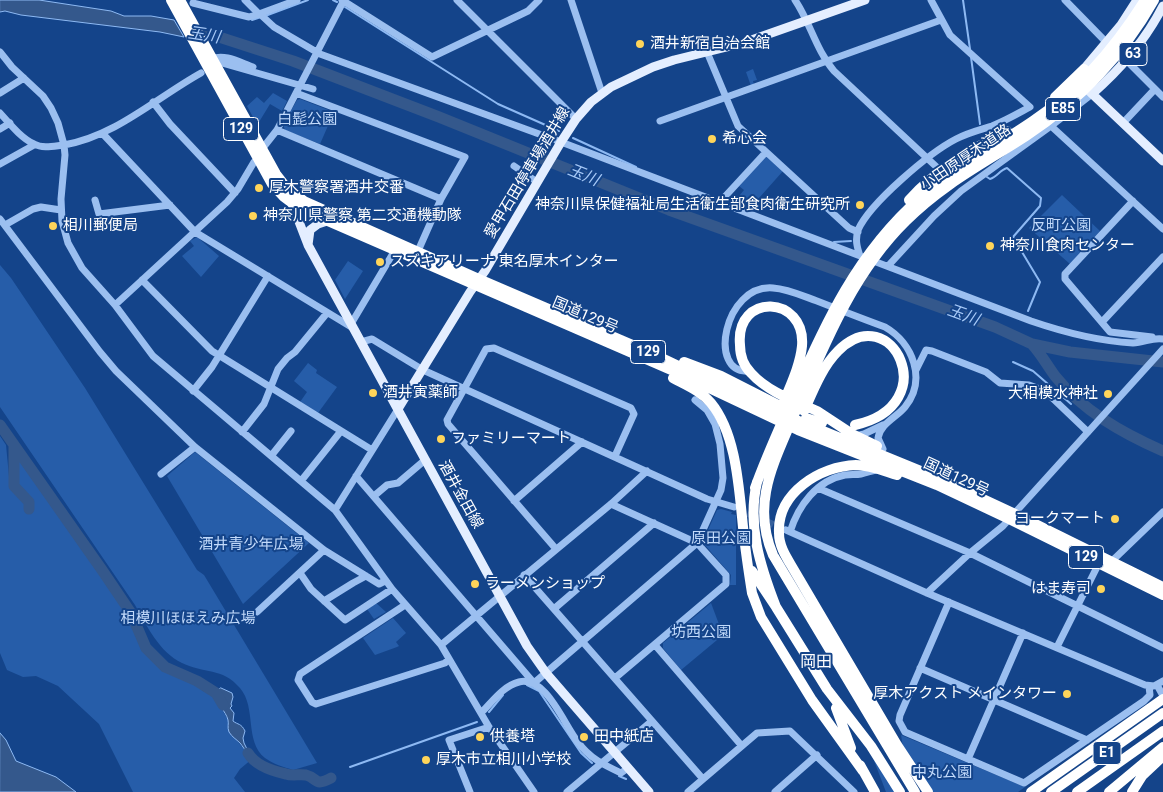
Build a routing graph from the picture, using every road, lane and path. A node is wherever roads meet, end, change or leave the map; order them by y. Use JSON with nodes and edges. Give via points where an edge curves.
{"nodes":[{"id":1,"x":244,"y":0,"type":"edge"},
{"id":2,"x":297,"y":0,"type":"edge"},
{"id":3,"x":343,"y":0,"type":"edge"},
{"id":4,"x":457,"y":0,"type":"edge"},
{"id":5,"x":539,"y":0,"type":"edge"},
{"id":6,"x":571,"y":0,"type":"edge"},
{"id":7,"x":794,"y":0,"type":"edge"},
{"id":8,"x":865,"y":0,"type":"edge"},
{"id":9,"x":931,"y":0,"type":"edge"},
{"id":10,"x":1065,"y":0,"type":"edge"},
{"id":11,"x":1137,"y":0,"type":"edge"},
{"id":12,"x":1145,"y":0,"type":"edge"},
{"id":13,"x":1154,"y":0,"type":"edge"},
{"id":14,"x":1160,"y":0,"type":"edge"},
{"id":15,"x":181,"y":4,"type":"edge"},
{"id":16,"x":1163,"y":6,"type":"edge"},
{"id":17,"x":261,"y":15,"type":"junction"},
{"id":18,"x":941,"y":20,"type":"junction"},
{"id":19,"x":807,"y":22,"type":"junction"},
{"id":20,"x":487,"y":31,"type":"junction"},
{"id":21,"x":1107,"y":43,"type":"junction"},
{"id":22,"x":0,"y":52,"type":"edge"},
{"id":23,"x":707,"y":52,"type":"junction"},
{"id":24,"x":316,"y":54,"type":"junction"},
{"id":25,"x":1117,"y":55,"type":"junction"},
{"id":26,"x":210,"y":56,"type":"junction"},
{"id":27,"x":827,"y":61,"type":"junction"},
{"id":28,"x":1127,"y":61,"type":"junction"},
{"id":29,"x":1084,"y":69,"type":"junction"},
{"id":30,"x":256,"y":72,"type":"junction"},
{"id":31,"x":201,"y":73,"type":"dead end"},
{"id":32,"x":24,"y":78,"type":"junction"},
{"id":33,"x":301,"y":83,"type":"junction"},
{"id":34,"x":313,"y":89,"type":"dead end"},
{"id":35,"x":1155,"y":89,"type":"junction"},
{"id":36,"x":602,"y":92,"type":"junction"},
{"id":37,"x":0,"y":93,"type":"edge"},
{"id":38,"x":296,"y":93,"type":"junction"},
{"id":39,"x":1092,"y":94,"type":"junction"},
{"id":40,"x":725,"y":97,"type":"junction"},
{"id":41,"x":1163,"y":97,"type":"edge"},
{"id":42,"x":153,"y":102,"type":"junction"},
{"id":43,"x":0,"y":114,"type":"edge"},
{"id":44,"x":576,"y":119,"type":"junction"},
{"id":45,"x":660,"y":121,"type":"dead end"},
{"id":46,"x":10,"y":123,"type":"junction"},
{"id":47,"x":1123,"y":123,"type":"junction"},
{"id":48,"x":1051,"y":126,"type":"junction"},
{"id":49,"x":0,"y":128,"type":"edge"},
{"id":50,"x":277,"y":130,"type":"junction"},
{"id":51,"x":103,"y":134,"type":"junction"},
{"id":52,"x":34,"y":145,"type":"junction"},
{"id":53,"x":64,"y":145,"type":"junction"},
{"id":54,"x":559,"y":146,"type":"junction"},
{"id":55,"x":262,"y":149,"type":"junction"},
{"id":56,"x":766,"y":152,"type":"junction"},
{"id":57,"x":928,"y":158,"type":"junction"},
{"id":58,"x":258,"y":159,"type":"junction"},
{"id":59,"x":1163,"y":160,"type":"edge"},
{"id":60,"x":0,"y":164,"type":"edge"},
{"id":61,"x":514,"y":166,"type":"dead end"},
{"id":62,"x":538,"y":180,"type":"junction"},
{"id":63,"x":940,"y":181,"type":"junction"},
{"id":64,"x":286,"y":187,"type":"junction"},
{"id":65,"x":961,"y":191,"type":"junction"},
{"id":66,"x":235,"y":193,"type":"junction"},
{"id":67,"x":441,"y":199,"type":"junction"},
{"id":68,"x":95,"y":200,"type":"dead end"},
{"id":69,"x":1133,"y":201,"type":"junction"},
{"id":70,"x":291,"y":203,"type":"junction"},
{"id":71,"x":719,"y":203,"type":"junction"},
{"id":72,"x":170,"y":205,"type":"junction"},
{"id":73,"x":61,"y":210,"type":"junction"},
{"id":74,"x":327,"y":221,"type":"junction"},
{"id":75,"x":2,"y":222,"type":"edge"},
{"id":76,"x":1163,"y":229,"type":"edge"},
{"id":77,"x":195,"y":232,"type":"junction"},
{"id":78,"x":858,"y":232,"type":"junction"},
{"id":79,"x":308,"y":245,"type":"junction"},
{"id":80,"x":395,"y":250,"type":"junction"},
{"id":81,"x":418,"y":251,"type":"junction"},
{"id":82,"x":868,"y":255,"type":"junction"},
{"id":83,"x":1163,"y":257,"type":"edge"},
{"id":84,"x":888,"y":266,"type":"junction"},
{"id":85,"x":268,"y":276,"type":"junction"},
{"id":86,"x":142,"y":280,"type":"junction"},
{"id":87,"x":477,"y":282,"type":"junction"},
{"id":88,"x":115,"y":305,"type":"junction"},
{"id":89,"x":326,"y":313,"type":"junction"},
{"id":90,"x":1102,"y":322,"type":"junction"},
{"id":91,"x":352,"y":326,"type":"junction"},
{"id":92,"x":1154,"y":338,"type":"junction"},
{"id":93,"x":1163,"y":339,"type":"edge"},
{"id":94,"x":361,"y":342,"type":"junction"},
{"id":95,"x":1163,"y":349,"type":"edge"},
{"id":96,"x":649,"y":352,"type":"junction"},
{"id":97,"x":633,"y":354,"type":"junction"},
{"id":98,"x":219,"y":356,"type":"junction"},
{"id":99,"x":423,"y":370,"type":"junction"},
{"id":100,"x":749,"y":370,"type":"junction"},
{"id":101,"x":916,"y":371,"type":"junction"},
{"id":102,"x":271,"y":388,"type":"junction"},
{"id":103,"x":464,"y":388,"type":"junction"},
{"id":104,"x":193,"y":391,"type":"junction"},
{"id":105,"x":799,"y":393,"type":"junction"},
{"id":106,"x":695,"y":400,"type":"dead end"},
{"id":107,"x":398,"y":409,"type":"junction"},
{"id":108,"x":890,"y":421,"type":"junction"},
{"id":109,"x":822,"y":423,"type":"dead end"},
{"id":110,"x":855,"y":430,"type":"junction"},
{"id":111,"x":242,"y":432,"type":"junction"},
{"id":112,"x":341,"y":432,"type":"junction"},
{"id":113,"x":1088,"y":432,"type":"junction"},
{"id":114,"x":290,"y":435,"type":"dead end"},
{"id":115,"x":779,"y":441,"type":"junction"},
{"id":116,"x":582,"y":442,"type":"junction"},
{"id":117,"x":196,"y":446,"type":"junction"},
{"id":118,"x":883,"y":449,"type":"junction"},
{"id":119,"x":372,"y":450,"type":"junction"},
{"id":120,"x":271,"y":456,"type":"junction"},
{"id":121,"x":615,"y":456,"type":"junction"},
{"id":122,"x":425,"y":460,"type":"junction"},
{"id":123,"x":879,"y":469,"type":"junction"},
{"id":124,"x":647,"y":471,"type":"junction"},
{"id":125,"x":161,"y":474,"type":"dead end"},
{"id":126,"x":356,"y":476,"type":"junction"},
{"id":127,"x":301,"y":481,"type":"junction"},
{"id":128,"x":938,"y":482,"type":"junction"},
{"id":129,"x":818,"y":488,"type":"junction"},
{"id":130,"x":760,"y":491,"type":"junction"},
{"id":131,"x":374,"y":496,"type":"junction"},
{"id":132,"x":514,"y":501,"type":"junction"},
{"id":133,"x":716,"y":501,"type":"junction"},
{"id":134,"x":611,"y":504,"type":"junction"},
{"id":135,"x":734,"y":507,"type":"tunnel mouth"},
{"id":136,"x":335,"y":510,"type":"junction"},
{"id":137,"x":1163,"y":512,"type":"edge"},
{"id":138,"x":1011,"y":516,"type":"junction"},
{"id":139,"x":1154,"y":520,"type":"junction"},
{"id":140,"x":654,"y":523,"type":"junction"},
{"id":141,"x":1163,"y":525,"type":"edge"},
{"id":142,"x":697,"y":544,"type":"junction"},
{"id":143,"x":556,"y":549,"type":"junction"},
{"id":144,"x":324,"y":550,"type":"junction"},
{"id":145,"x":970,"y":552,"type":"junction"},
{"id":146,"x":747,"y":558,"type":"junction"},
{"id":147,"x":1112,"y":561,"type":"junction"},
{"id":148,"x":1099,"y":563,"type":"junction"},
{"id":149,"x":300,"y":573,"type":"junction"},
{"id":150,"x":524,"y":575,"type":"junction"},
{"id":151,"x":366,"y":576,"type":"junction"},
{"id":152,"x":385,"y":581,"type":"junction"},
{"id":153,"x":1163,"y":587,"type":"edge"},
{"id":154,"x":392,"y":590,"type":"junction"},
{"id":155,"x":927,"y":592,"type":"junction"},
{"id":156,"x":1163,"y":595,"type":"edge"},
{"id":157,"x":500,"y":596,"type":"junction"},
{"id":158,"x":324,"y":601,"type":"junction"},
{"id":159,"x":949,"y":602,"type":"junction"},
{"id":160,"x":1077,"y":605,"type":"junction"},
{"id":161,"x":405,"y":606,"type":"junction"},
{"id":162,"x":776,"y":607,"type":"junction"},
{"id":163,"x":555,"y":608,"type":"junction"},
{"id":164,"x":257,"y":612,"type":"dead end"},
{"id":165,"x":475,"y":615,"type":"junction"},
{"id":166,"x":1023,"y":632,"type":"junction"},
{"id":167,"x":582,"y":641,"type":"junction"},
{"id":168,"x":441,"y":645,"type":"junction"},
{"id":169,"x":655,"y":645,"type":"junction"},
{"id":170,"x":1057,"y":647,"type":"junction"},
{"id":171,"x":1163,"y":648,"type":"edge"},
{"id":172,"x":449,"y":659,"type":"junction"},
{"id":173,"x":853,"y":668,"type":"junction"},
{"id":174,"x":920,"y":668,"type":"junction"},
{"id":175,"x":546,"y":673,"type":"junction"},
{"id":176,"x":615,"y":678,"type":"junction"},
{"id":177,"x":534,"y":683,"type":"junction"},
{"id":178,"x":1157,"y":684,"type":"edge"},
{"id":179,"x":826,"y":689,"type":"junction"},
{"id":180,"x":1163,"y":696,"type":"edge"},
{"id":181,"x":994,"y":700,"type":"junction"},
{"id":182,"x":866,"y":711,"type":"junction"},
{"id":183,"x":1163,"y":713,"type":"edge"},
{"id":184,"x":484,"y":720,"type":"junction"},
{"id":185,"x":652,"y":721,"type":"junction"},
{"id":186,"x":1163,"y":731,"type":"edge"},
{"id":187,"x":1087,"y":740,"type":"junction"},
{"id":188,"x":897,"y":745,"type":"junction"},
{"id":189,"x":741,"y":746,"type":"junction"},
{"id":190,"x":1163,"y":747,"type":"edge"},
{"id":191,"x":614,"y":753,"type":"junction"},
{"id":192,"x":816,"y":755,"type":"junction"},
{"id":193,"x":1163,"y":756,"type":"edge"},
{"id":194,"x":968,"y":759,"type":"junction"},
{"id":195,"x":601,"y":764,"type":"junction"},
{"id":196,"x":628,"y":768,"type":"junction"},
{"id":197,"x":863,"y":770,"type":"junction"},
{"id":198,"x":1052,"y":776,"type":"junction"},
{"id":199,"x":703,"y":779,"type":"junction"},
{"id":200,"x":875,"y":791,"type":"edge"},
{"id":201,"x":470,"y":792,"type":"edge"},
{"id":202,"x":534,"y":792,"type":"edge"},
{"id":203,"x":567,"y":792,"type":"edge"},
{"id":204,"x":649,"y":792,"type":"edge"},
{"id":205,"x":688,"y":792,"type":"edge"},
{"id":206,"x":775,"y":792,"type":"edge"},
{"id":207,"x":854,"y":792,"type":"edge"},
{"id":208,"x":900,"y":792,"type":"edge"},
{"id":209,"x":915,"y":792,"type":"edge"},
{"id":210,"x":928,"y":792,"type":"edge"},
{"id":211,"x":1026,"y":792,"type":"edge"},
{"id":212,"x":1031,"y":792,"type":"edge"},
{"id":213,"x":1051,"y":792,"type":"edge"},
{"id":214,"x":1077,"y":792,"type":"edge"},
{"id":215,"x":1109,"y":792,"type":"edge"},
{"id":216,"x":1132,"y":792,"type":"edge"}],
"edges":[{"from":1,"to":17,"type":"street"},
{"from":2,"to":17,"type":"street"},
{"from":3,"to":20,"type":"street","via":[[432,57]]},
{"from":3,"to":24,"type":"street"},
{"from":4,"to":20,"type":"street"},
{"from":5,"to":20,"type":"street","via":[[528,11]]},
{"from":6,"to":36,"type":"street"},
{"from":7,"to":19,"type":"street"},
{"from":8,"to":19,"type":"main road","name":"愛甲石田停車場酒井線"},
{"from":9,"to":18,"type":"street"},
{"from":10,"to":21,"type":"street"},
{"from":11,"to":21,"type":"main road","number":"63"},
{"from":12,"to":63,"type":"highway","name":"小田原厚木道路","number":"E85","via":[[1117,43],[1079,84],[1032,122]]},
{"from":13,"to":25,"type":"highway","name":"小田原厚木道路","number":"E85"},
{"from":14,"to":25,"type":"highway","via":[[1136,35]]},
{"from":15,"to":17,"type":"street","via":[[249,17]]},
{"from":15,"to":26,"type":"highway","name":"国道129号","number":"129"},
{"from":16,"to":28,"type":"main road","number":"63"},
{"from":17,"to":24,"type":"street"},
{"from":18,"to":27,"type":"street"},
{"from":18,"to":57,"type":"street","via":[[950,35],[1030,107],[957,138]]},
{"from":19,"to":23,"type":"main road","name":"愛甲石田停車場酒井線"},
{"from":19,"to":27,"type":"street"},
{"from":20,"to":44,"type":"street"},
{"from":21,"to":29,"type":"main road","number":"63"},
{"from":22,"to":32,"type":"street"},
{"from":23,"to":36,"type":"main road","name":"愛甲石田停車場酒井線","via":[[652,67]]},
{"from":23,"to":40,"type":"street"},
{"from":24,"to":33,"type":"street"},
{"from":24,"to":54,"type":"street"},
{"from":25,"to":63,"type":"highway","name":"小田原厚木道路","number":"E85","via":[[1085,89],[1049,119]]},
{"from":26,"to":30,"type":"street"},
{"from":26,"to":30,"type":"street","via":[[223,57],[257,69]]},
{"from":26,"to":55,"type":"highway","name":"国道129号","number":"129"},
{"from":26,"to":58,"type":"highway","name":"国道129号","number":"129"},
{"from":27,"to":40,"type":"street"},
{"from":27,"to":57,"type":"street"},
{"from":28,"to":35,"type":"street"},
{"from":28,"to":39,"type":"main road","number":"63"},
{"from":29,"to":39,"type":"main road","via":[[1085,84]]},
{"from":29,"to":63,"type":"highway","via":[[1044,106],[965,154]]},
{"from":30,"to":33,"type":"street"},
{"from":31,"to":42,"type":"street"},
{"from":32,"to":37,"type":"street"},
{"from":32,"to":53,"type":"street","via":[[52,108]]},
{"from":33,"to":34,"type":"street"},
{"from":33,"to":38,"type":"street"},
{"from":35,"to":41,"type":"street"},
{"from":35,"to":47,"type":"street"},
{"from":36,"to":44,"type":"main road","name":"愛甲石田停車場酒井線"},
{"from":38,"to":50,"type":"street"},
{"from":38,"to":67,"type":"street","via":[[465,157]]},
{"from":39,"to":47,"type":"main road"},
{"from":39,"to":48,"type":"street"},
{"from":40,"to":45,"type":"street"},
{"from":40,"to":56,"type":"street","via":[[738,126]]},
{"from":42,"to":51,"type":"street"},
{"from":42,"to":66,"type":"street"},
{"from":43,"to":46,"type":"street"},
{"from":44,"to":54,"type":"main road","name":"愛甲石田停車場酒井線"},
{"from":46,"to":49,"type":"street"},
{"from":46,"to":52,"type":"street"},
{"from":47,"to":59,"type":"main road"},
{"from":48,"to":65,"type":"street"},
{"from":48,"to":69,"type":"street"},
{"from":50,"to":55,"type":"street"},
{"from":50,"to":67,"type":"street"},
{"from":51,"to":53,"type":"street"},
{"from":51,"to":72,"type":"street"},
{"from":52,"to":53,"type":"street"},
{"from":52,"to":60,"type":"street"},
{"from":53,"to":73,"type":"street"},
{"from":54,"to":62,"type":"main road","name":"愛甲石田停車場酒井線"},
{"from":54,"to":71,"type":"street"},
{"from":55,"to":64,"type":"highway","name":"国道129号","number":"129"},
{"from":56,"to":71,"type":"street"},
{"from":56,"to":78,"type":"street","via":[[849,228]]},
{"from":57,"to":65,"type":"street"},
{"from":57,"to":78,"type":"street","via":[[878,205],[863,221]]},
{"from":58,"to":66,"type":"street"},
{"from":58,"to":70,"type":"highway","name":"国道129号","number":"129","via":[[272,184]]},
{"from":61,"to":62,"type":"street"},
{"from":62,"to":87,"type":"main road","name":"愛甲石田停車場酒井線"},
{"from":63,"to":82,"type":"highway","name":"小田原厚木道路","number":"E85","via":[[906,221]]},
{"from":63,"to":82,"type":"highway","via":[[916,192]]},
{"from":64,"to":70,"type":"main road","name":"酒井金田線"},
{"from":64,"to":81,"type":"highway","name":"国道129号","number":"129","via":[[312,205]]},
{"from":65,"to":84,"type":"street"},
{"from":66,"to":77,"type":"street"},
{"from":67,"to":81,"type":"street"},
{"from":68,"to":72,"type":"street","via":[[100,214]]},
{"from":69,"to":76,"type":"street"},
{"from":69,"to":90,"type":"street","via":[[1065,274],[1065,279]]},
{"from":70,"to":74,"type":"highway","name":"国道129号","number":"129"},
{"from":70,"to":79,"type":"main road","name":"酒井金田線"},
{"from":71,"to":82,"type":"street"},
{"from":72,"to":77,"type":"street"},
{"from":73,"to":75,"type":"street","via":[[42,206]]},
{"from":73,"to":88,"type":"street","via":[[64,232],[78,261]]},
{"from":74,"to":79,"type":"main road","via":[[310,230]]},
{"from":74,"to":80,"type":"highway","name":"国道129号","number":"129"},
{"from":75,"to":117,"type":"street","via":[[111,365]]},
{"from":77,"to":85,"type":"street"},
{"from":77,"to":86,"type":"street"},
{"from":78,"to":82,"type":"street","via":[[856,243]]},
{"from":79,"to":91,"type":"main road","name":"酒井金田線"},
{"from":80,"to":87,"type":"highway","name":"国道129号","number":"129"},
{"from":80,"to":91,"type":"street"},
{"from":81,"to":87,"type":"highway","name":"国道129号","number":"129"},
{"from":82,"to":84,"type":"street"},
{"from":82,"to":105,"type":"highway","name":"小田原厚木道路","number":"E85","via":[[849,282]]},
{"from":83,"to":90,"type":"street"},
{"from":84,"to":92,"type":"street","via":[[1068,332],[1136,343]]},
{"from":85,"to":89,"type":"street"},
{"from":85,"to":98,"type":"street"},
{"from":86,"to":88,"type":"street"},
{"from":86,"to":98,"type":"street"},
{"from":87,"to":96,"type":"highway","name":"国道129号","number":"129"},
{"from":87,"to":97,"type":"highway","name":"国道129号","number":"129"},
{"from":87,"to":99,"type":"main road","name":"愛甲石田停車場酒井線"},
{"from":88,"to":104,"type":"street","via":[[153,356]]},
{"from":89,"to":91,"type":"street"},
{"from":89,"to":102,"type":"street","via":[[278,369]]},
{"from":90,"to":92,"type":"street","via":[[1112,333]]},
{"from":91,"to":94,"type":"main road","name":"酒井金田線"},
{"from":92,"to":93,"type":"street"},
{"from":94,"to":99,"type":"street","via":[[372,339]]},
{"from":94,"to":107,"type":"main road","name":"酒井金田線"},
{"from":95,"to":113,"type":"street"},
{"from":96,"to":109,"type":"highway","via":[[722,376]]},
{"from":96,"to":128,"type":"highway","name":"国道129号","number":"129","via":[[768,409]]},
{"from":97,"to":128,"type":"highway","name":"国道129号","number":"129","via":[[798,430]]},
{"from":97,"to":146,"type":"highway","via":[[702,395],[724,425],[732,452]]},
{"from":98,"to":102,"type":"street"},
{"from":98,"to":104,"type":"street"},
{"from":99,"to":103,"type":"street"},
{"from":99,"to":107,"type":"main road","name":"愛甲石田停車場酒井線"},
{"from":100,"to":101,"type":"street","via":[[738,369],[729,361],[725,340],[727,325],[743,299],[758,290],[772,287],[886,327],[905,344]]},
{"from":100,"to":105,"type":"highway","via":[[740,350],[739,336],[744,320],[761,307],[774,306],[785,310],[797,323],[802,341],[798,363]]},
{"from":100,"to":110,"type":"highway","via":[[769,388]]},
{"from":101,"to":108,"type":"street","via":[[916,383],[907,405]]},
{"from":101,"to":113,"type":"street","via":[[926,350],[986,372],[1000,382],[1045,391]]},
{"from":102,"to":111,"type":"street","via":[[264,404]]},
{"from":102,"to":112,"type":"street"},
{"from":103,"to":116,"type":"street"},
{"from":103,"to":121,"type":"street","via":[[486,349],[494,348],[631,408],[634,414]]},
{"from":103,"to":132,"type":"street","via":[[447,420],[448,424]]},
{"from":104,"to":111,"type":"street"},
{"from":105,"to":110,"type":"highway","via":[[844,346],[862,337],[887,342],[902,362],[902,390],[885,412]]},
{"from":105,"to":115,"type":"highway","name":"小田原厚木道路","number":"E85"},
{"from":105,"to":115,"type":"highway"},
{"from":106,"to":133,"type":"street","via":[[707,410],[718,434],[722,485]]},
{"from":107,"to":119,"type":"street"},
{"from":107,"to":122,"type":"main road","name":"酒井金田線"},
{"from":108,"to":110,"type":"street","via":[[870,432]]},
{"from":108,"to":118,"type":"street","via":[[878,435]]},
{"from":110,"to":118,"type":"highway"},
{"from":111,"to":120,"type":"street"},
{"from":112,"to":119,"type":"street"},
{"from":112,"to":127,"type":"street"},
{"from":113,"to":138,"type":"street"},
{"from":114,"to":120,"type":"street"},
{"from":115,"to":130,"type":"highway"},
{"from":116,"to":121,"type":"street"},
{"from":116,"to":132,"type":"street"},
{"from":117,"to":125,"type":"street"},
{"from":117,"to":144,"type":"street"},
{"from":118,"to":128,"type":"highway","via":[[908,460]]},
{"from":119,"to":126,"type":"street"},
{"from":120,"to":127,"type":"street"},
{"from":121,"to":124,"type":"street"},
{"from":122,"to":131,"type":"street","via":[[398,483],[388,485]]},
{"from":122,"to":157,"type":"main road","name":"酒井金田線"},
{"from":123,"to":128,"type":"highway"},
{"from":123,"to":129,"type":"street","via":[[834,478]]},
{"from":123,"to":173,"type":"highway","via":[[843,466],[813,478],[791,497],[779,526],[785,556]]},
{"from":124,"to":133,"type":"street"},
{"from":124,"to":134,"type":"street"},
{"from":126,"to":131,"type":"street"},
{"from":126,"to":136,"type":"street"},
{"from":127,"to":136,"type":"street"},
{"from":128,"to":138,"type":"highway","name":"国道129号","number":"129"},
{"from":129,"to":145,"type":"street"},
{"from":129,"to":155,"type":"street","via":[[800,508],[788,531]]},
{"from":130,"to":162,"type":"highway","via":[[752,512],[755,540]]},
{"from":130,"to":182,"type":"highway","via":[[766,538],[773,555]]},
{"from":131,"to":165,"type":"street"},
{"from":132,"to":143,"type":"street"},
{"from":133,"to":135,"type":"street"},
{"from":133,"to":142,"type":"street"},
{"from":134,"to":140,"type":"street"},
{"from":134,"to":143,"type":"street"},
{"from":136,"to":152,"type":"street"},
{"from":137,"to":139,"type":"street"},
{"from":138,"to":145,"type":"street"},
{"from":138,"to":147,"type":"highway","name":"国道129号","number":"129"},
{"from":138,"to":148,"type":"highway","name":"国道129号","number":"129"},
{"from":139,"to":141,"type":"street"},
{"from":139,"to":147,"type":"street"},
{"from":140,"to":142,"type":"street"},
{"from":140,"to":163,"type":"street"},
{"from":142,"to":167,"type":"street"},
{"from":142,"to":169,"type":"street","via":[[726,576],[726,584]]},
{"from":143,"to":150,"type":"street"},
{"from":144,"to":149,"type":"street"},
{"from":144,"to":151,"type":"street"},
{"from":145,"to":155,"type":"street"},
{"from":145,"to":160,"type":"street"},
{"from":146,"to":162,"type":"highway","via":[[756,579]]},
{"from":146,"to":197,"type":"highway","via":[[752,592],[761,617],[812,700]]},
{"from":147,"to":153,"type":"highway","name":"国道129号","number":"129"},
{"from":148,"to":156,"type":"highway","name":"国道129号","number":"129"},
{"from":148,"to":160,"type":"street"},
{"from":149,"to":158,"type":"street"},
{"from":149,"to":164,"type":"street"},
{"from":150,"to":157,"type":"street"},
{"from":150,"to":163,"type":"street"},
{"from":151,"to":152,"type":"street","via":[[379,584]]},
{"from":151,"to":158,"type":"street"},
{"from":152,"to":154,"type":"street"},
{"from":154,"to":158,"type":"street","via":[[345,620]]},
{"from":154,"to":161,"type":"street"},
{"from":155,"to":159,"type":"street"},
{"from":157,"to":165,"type":"street"},
{"from":157,"to":175,"type":"main road","name":"酒井金田線"},
{"from":159,"to":166,"type":"street"},
{"from":159,"to":174,"type":"street"},
{"from":160,"to":170,"type":"street"},
{"from":160,"to":171,"type":"street"},
{"from":161,"to":168,"type":"street"},
{"from":161,"to":172,"type":"street","via":[[300,674],[298,680],[312,702],[316,704]]},
{"from":162,"to":179,"type":"highway"},
{"from":163,"to":167,"type":"street"},
{"from":165,"to":168,"type":"street"},
{"from":165,"to":177,"type":"street"},
{"from":166,"to":170,"type":"street"},
{"from":166,"to":181,"type":"street"},
{"from":167,"to":175,"type":"street"},
{"from":167,"to":176,"type":"street"},
{"from":168,"to":172,"type":"street"},
{"from":169,"to":176,"type":"street"},
{"from":169,"to":189,"type":"street"},
{"from":170,"to":178,"type":"street"},
{"from":172,"to":184,"type":"street"},
{"from":173,"to":182,"type":"highway"},
{"from":173,"to":188,"type":"highway"},
{"from":174,"to":181,"type":"street"},
{"from":174,"to":194,"type":"street","via":[[900,715],[901,726],[905,732]]},
{"from":175,"to":177,"type":"street"},
{"from":175,"to":191,"type":"main road","name":"酒井金田線"},
{"from":176,"to":185,"type":"street"},
{"from":177,"to":184,"type":"street","via":[[526,681],[505,689]]},
{"from":177,"to":195,"type":"street","via":[[547,695],[578,742]]},
{"from":178,"to":180,"type":"street"},
{"from":178,"to":187,"type":"street","via":[[1144,701]]},
{"from":179,"to":197,"type":"highway"},
{"from":179,"to":208,"type":"highway","via":[[871,746]]},
{"from":180,"to":198,"type":"highway"},
{"from":181,"to":187,"type":"street"},
{"from":181,"to":194,"type":"street"},
{"from":182,"to":188,"type":"highway"},
{"from":182,"to":209,"type":"highway"},
{"from":183,"to":213,"type":"highway","number":"E1"},
{"from":184,"to":201,"type":"street","via":[[449,740]]},
{"from":184,"to":202,"type":"street"},
{"from":185,"to":191,"type":"street"},
{"from":185,"to":199,"type":"street"},
{"from":186,"to":214,"type":"highway","number":"E1"},
{"from":187,"to":194,"type":"street","via":[[1024,784]]},
{"from":188,"to":210,"type":"highway"},
{"from":189,"to":192,"type":"street","via":[[757,732],[790,730]]},
{"from":189,"to":199,"type":"street"},
{"from":190,"to":215,"type":"highway"},
{"from":191,"to":195,"type":"street"},
{"from":191,"to":196,"type":"main road","name":"酒井金田線"},
{"from":192,"to":206,"type":"street"},
{"from":192,"to":207,"type":"street"},
{"from":193,"to":216,"type":"highway","via":[[1142,776]]},
{"from":195,"to":196,"type":"street","via":[[621,774]]},
{"from":195,"to":203,"type":"street"},
{"from":196,"to":204,"type":"main road","name":"酒井金田線"},
{"from":197,"to":200,"type":"highway"},
{"from":198,"to":211,"type":"highway"},
{"from":198,"to":212,"type":"highway"},
{"from":199,"to":205,"type":"street"}]}
